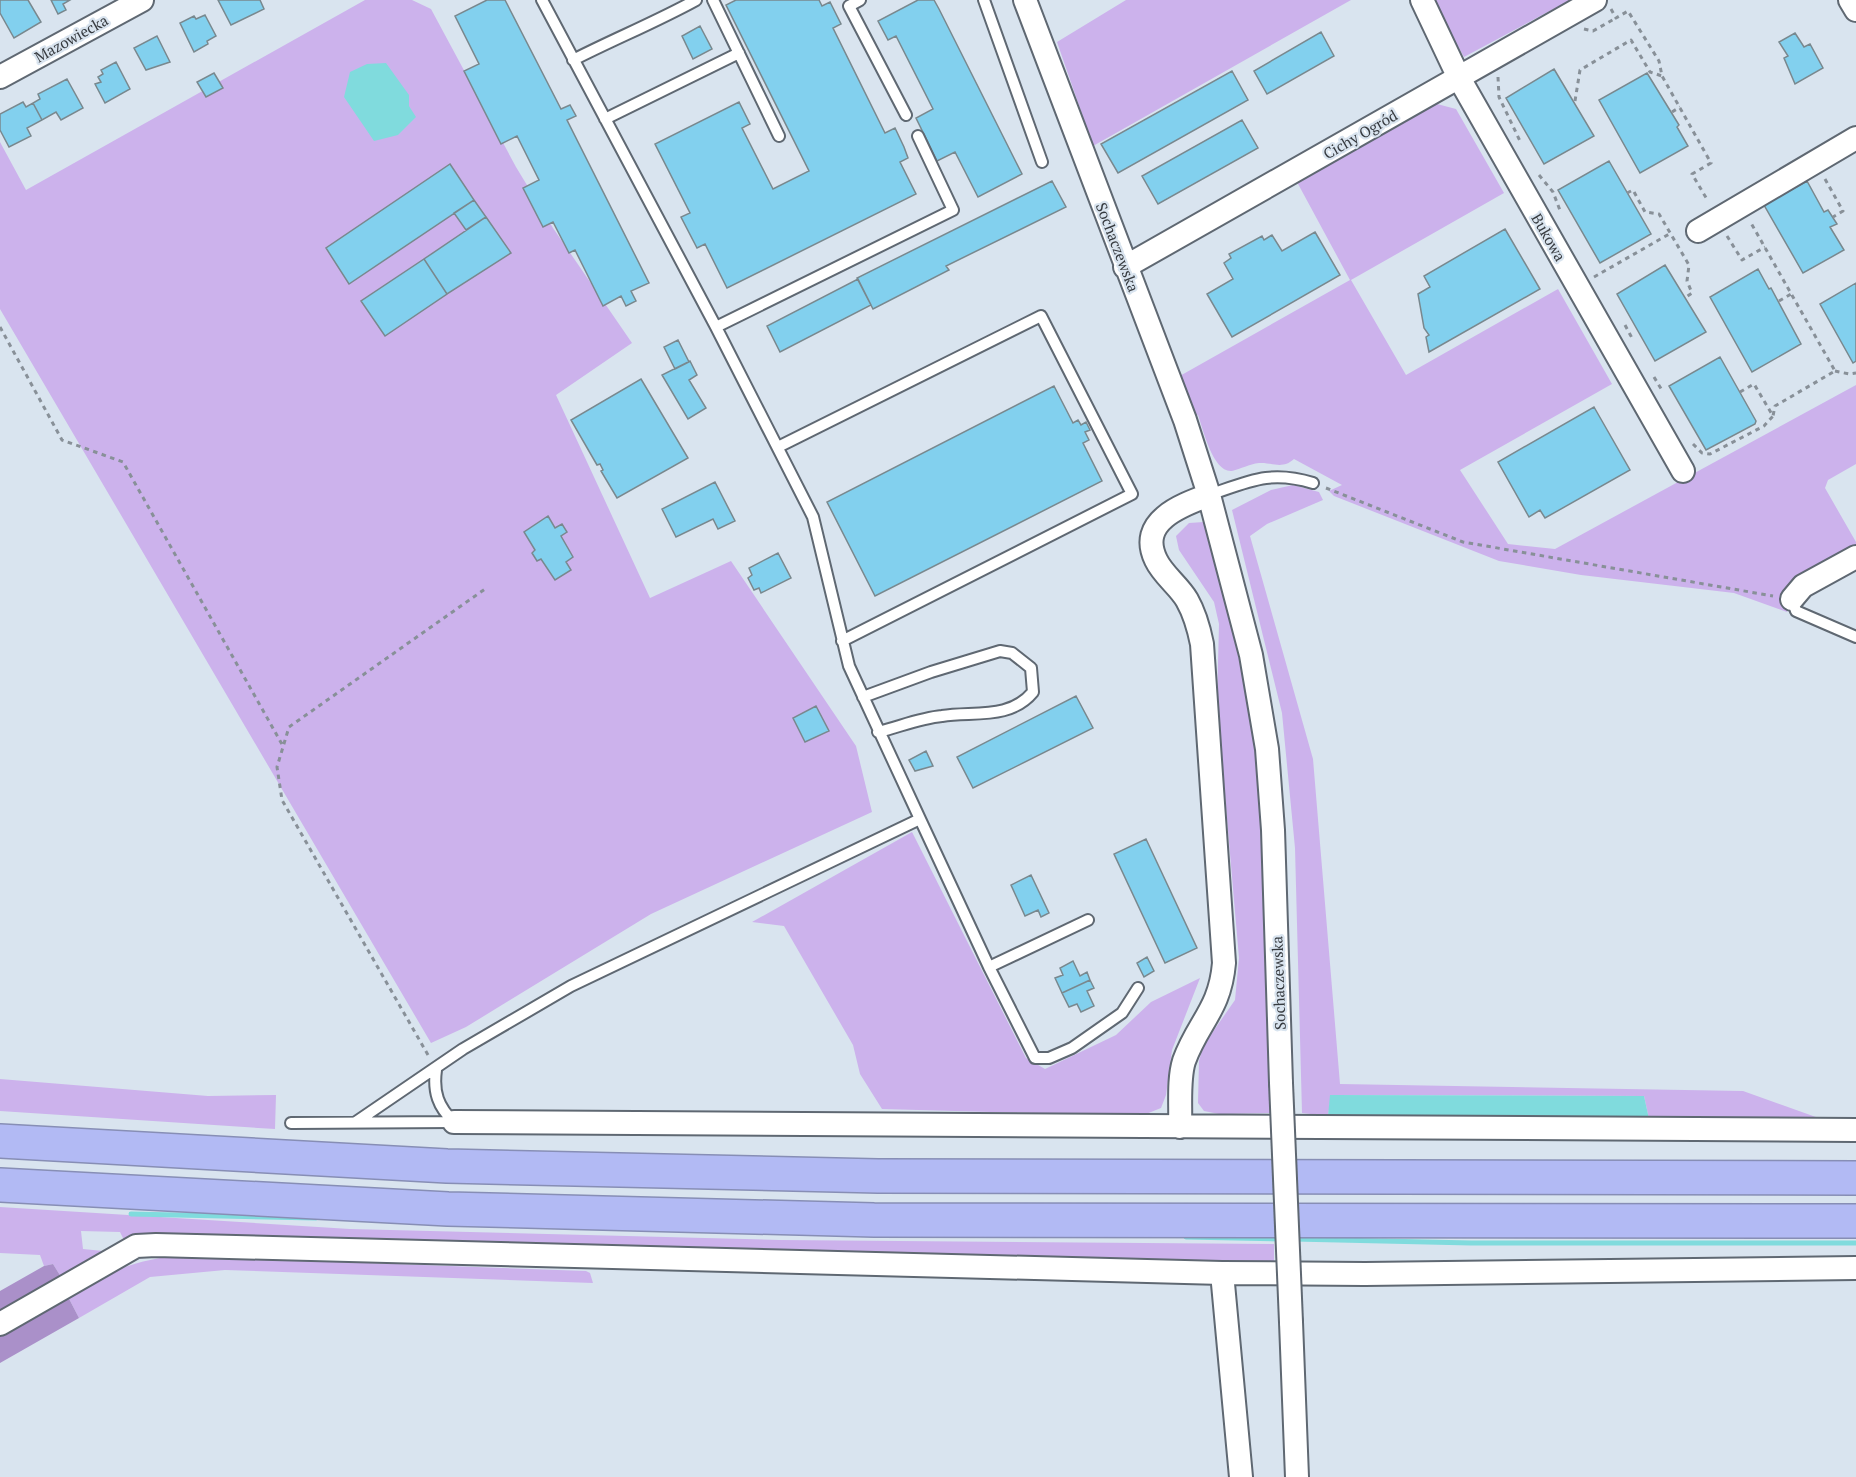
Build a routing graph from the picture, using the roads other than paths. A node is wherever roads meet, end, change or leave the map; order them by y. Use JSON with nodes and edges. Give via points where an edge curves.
{"nodes":[{"id":1,"x":141,"y":0,"type":"edge"},
{"id":2,"x":542,"y":0,"type":"edge"},
{"id":3,"x":696,"y":0,"type":"edge"},
{"id":4,"x":713,"y":0,"type":"edge"},
{"id":5,"x":860,"y":0,"type":"edge"},
{"id":6,"x":984,"y":0,"type":"edge"},
{"id":7,"x":1025,"y":0,"type":"edge"},
{"id":8,"x":1422,"y":0,"type":"edge"},
{"id":9,"x":1850,"y":0,"type":"edge"},
{"id":10,"x":846,"y":3,"type":"edge"},
{"id":11,"x":1602,"y":3,"type":"edge"},
{"id":12,"x":1856,"y":10,"type":"edge"},
{"id":13,"x":739,"y":53,"type":"junction"},
{"id":14,"x":573,"y":60,"type":"junction"},
{"id":15,"x":0,"y":77,"type":"edge"},
{"id":16,"x":1459,"y":78,"type":"junction"},
{"id":17,"x":906,"y":115,"type":"dead end"},
{"id":18,"x":605,"y":119,"type":"junction"},
{"id":19,"x":779,"y":136,"type":"dead end"},
{"id":20,"x":918,"y":136,"type":"dead end"},
{"id":21,"x":1856,"y":138,"type":"edge"},
{"id":22,"x":1042,"y":162,"type":"dead end"},
{"id":23,"x":1698,"y":231,"type":"dead end"},
{"id":24,"x":1125,"y":267,"type":"junction"},
{"id":25,"x":716,"y":327,"type":"junction"},
{"id":26,"x":778,"y":447,"type":"junction"},
{"id":27,"x":1683,"y":471,"type":"dead end"},
{"id":28,"x":1313,"y":483,"type":"road end"},
{"id":29,"x":1209,"y":495,"type":"junction"},
{"id":30,"x":1856,"y":556,"type":"edge"},
{"id":31,"x":1792,"y":599,"type":"joint"},
{"id":32,"x":1856,"y":637,"type":"edge"},
{"id":33,"x":842,"y":640,"type":"junction"},
{"id":34,"x":863,"y":698,"type":"junction"},
{"id":35,"x":878,"y":732,"type":"junction"},
{"id":36,"x":920,"y":819,"type":"junction"},
{"id":37,"x":1088,"y":920,"type":"dead end"},
{"id":38,"x":989,"y":967,"type":"junction"},
{"id":39,"x":1138,"y":988,"type":"dead end"},
{"id":40,"x":436,"y":1070,"type":"junction"},
{"id":41,"x":356,"y":1122,"type":"junction"},
{"id":42,"x":454,"y":1122,"type":"junction"},
{"id":43,"x":291,"y":1123,"type":"dead end"},
{"id":44,"x":1180,"y":1126,"type":"junction"},
{"id":45,"x":1856,"y":1130,"type":"edge"},
{"id":46,"x":5,"y":1148,"type":"edge"},
{"id":47,"x":1856,"y":1178,"type":"edge"},
{"id":48,"x":6,"y":1179,"type":"edge"},
{"id":49,"x":1856,"y":1221,"type":"edge"},
{"id":50,"x":1856,"y":1268,"type":"edge"},
{"id":51,"x":1222,"y":1273,"type":"junction"},
{"id":52,"x":0,"y":1324,"type":"edge"},
{"id":53,"x":1241,"y":1477,"type":"edge"},
{"id":54,"x":1297,"y":1477,"type":"edge"}],
"edges":[{"from":1,"to":15,"type":"street","name":"Mazowiecka"},
{"from":2,"to":14,"type":"lane"},
{"from":3,"to":14,"type":"lane"},
{"from":4,"to":13,"type":"lane"},
{"from":5,"to":10,"type":"lane"},
{"from":6,"to":22,"type":"lane"},
{"from":7,"to":24,"type":"street","name":"Sochaczewska"},
{"from":8,"to":16,"type":"street","name":"Bukowa"},
{"from":9,"to":12,"type":"street"},
{"from":10,"to":17,"type":"lane"},
{"from":11,"to":16,"type":"street","name":"Cichy Ogród"},
{"from":13,"to":18,"type":"lane"},
{"from":13,"to":19,"type":"lane"},
{"from":14,"to":18,"type":"lane"},
{"from":16,"to":24,"type":"street","name":"Cichy Ogród"},
{"from":16,"to":27,"type":"street","name":"Bukowa"},
{"from":18,"to":25,"type":"lane"},
{"from":20,"to":25,"type":"lane","via":[[953,210]]},
{"from":21,"to":23,"type":"street"},
{"from":24,"to":29,"type":"street","name":"Sochaczewska","via":[[1178,399]]},
{"from":25,"to":26,"type":"lane"},
{"from":26,"to":33,"type":"lane","via":[[813,517]]},
{"from":26,"to":33,"type":"lane","via":[[1041,316],[1132,494]]},
{"from":28,"to":29,"type":"lane","via":[[1277,476]]},
{"from":29,"to":44,"type":"street","via":[[1179,506],[1164,517],[1153,534],[1152,547],[1156,561],[1187,599],[1202,644],[1224,963],[1216,1003],[1183,1064]]},
{"from":29,"to":54,"type":"street","name":"Sochaczewska","bridge":true,"via":[[1251,655],[1267,749]]},
{"from":30,"to":31,"type":"street","via":[[1803,586]]},
{"from":31,"to":32,"type":"lane","via":[[1796,611]]},
{"from":33,"to":34,"type":"lane"},
{"from":34,"to":35,"type":"lane"},
{"from":34,"to":35,"type":"lane","via":[[1000,651],[1012,653],[1031,668],[1034,692],[1017,706],[977,715],[941,716]]},
{"from":35,"to":36,"type":"lane"},
{"from":36,"to":38,"type":"lane"},
{"from":36,"to":40,"type":"lane","via":[[571,986],[463,1049]]},
{"from":37,"to":38,"type":"lane"},
{"from":38,"to":39,"type":"lane","via":[[1035,1058],[1049,1058],[1072,1048],[1122,1012]]},
{"from":40,"to":41,"type":"lane"},
{"from":40,"to":42,"type":"lane","via":[[437,1101]]},
{"from":41,"to":42,"type":"lane"},
{"from":41,"to":43,"type":"lane"},
{"from":42,"to":44,"type":"street"},
{"from":44,"to":45,"type":"street"},
{"from":46,"to":47,"type":"highway","via":[[87,1147],[447,1166],[878,1176]]},
{"from":48,"to":49,"type":"highway","via":[[90,1191],[448,1209],[874,1220]]},
{"from":50,"to":51,"type":"street"},
{"from":51,"to":52,"type":"street","via":[[156,1245],[136,1246]]},
{"from":51,"to":53,"type":"street"}]}
